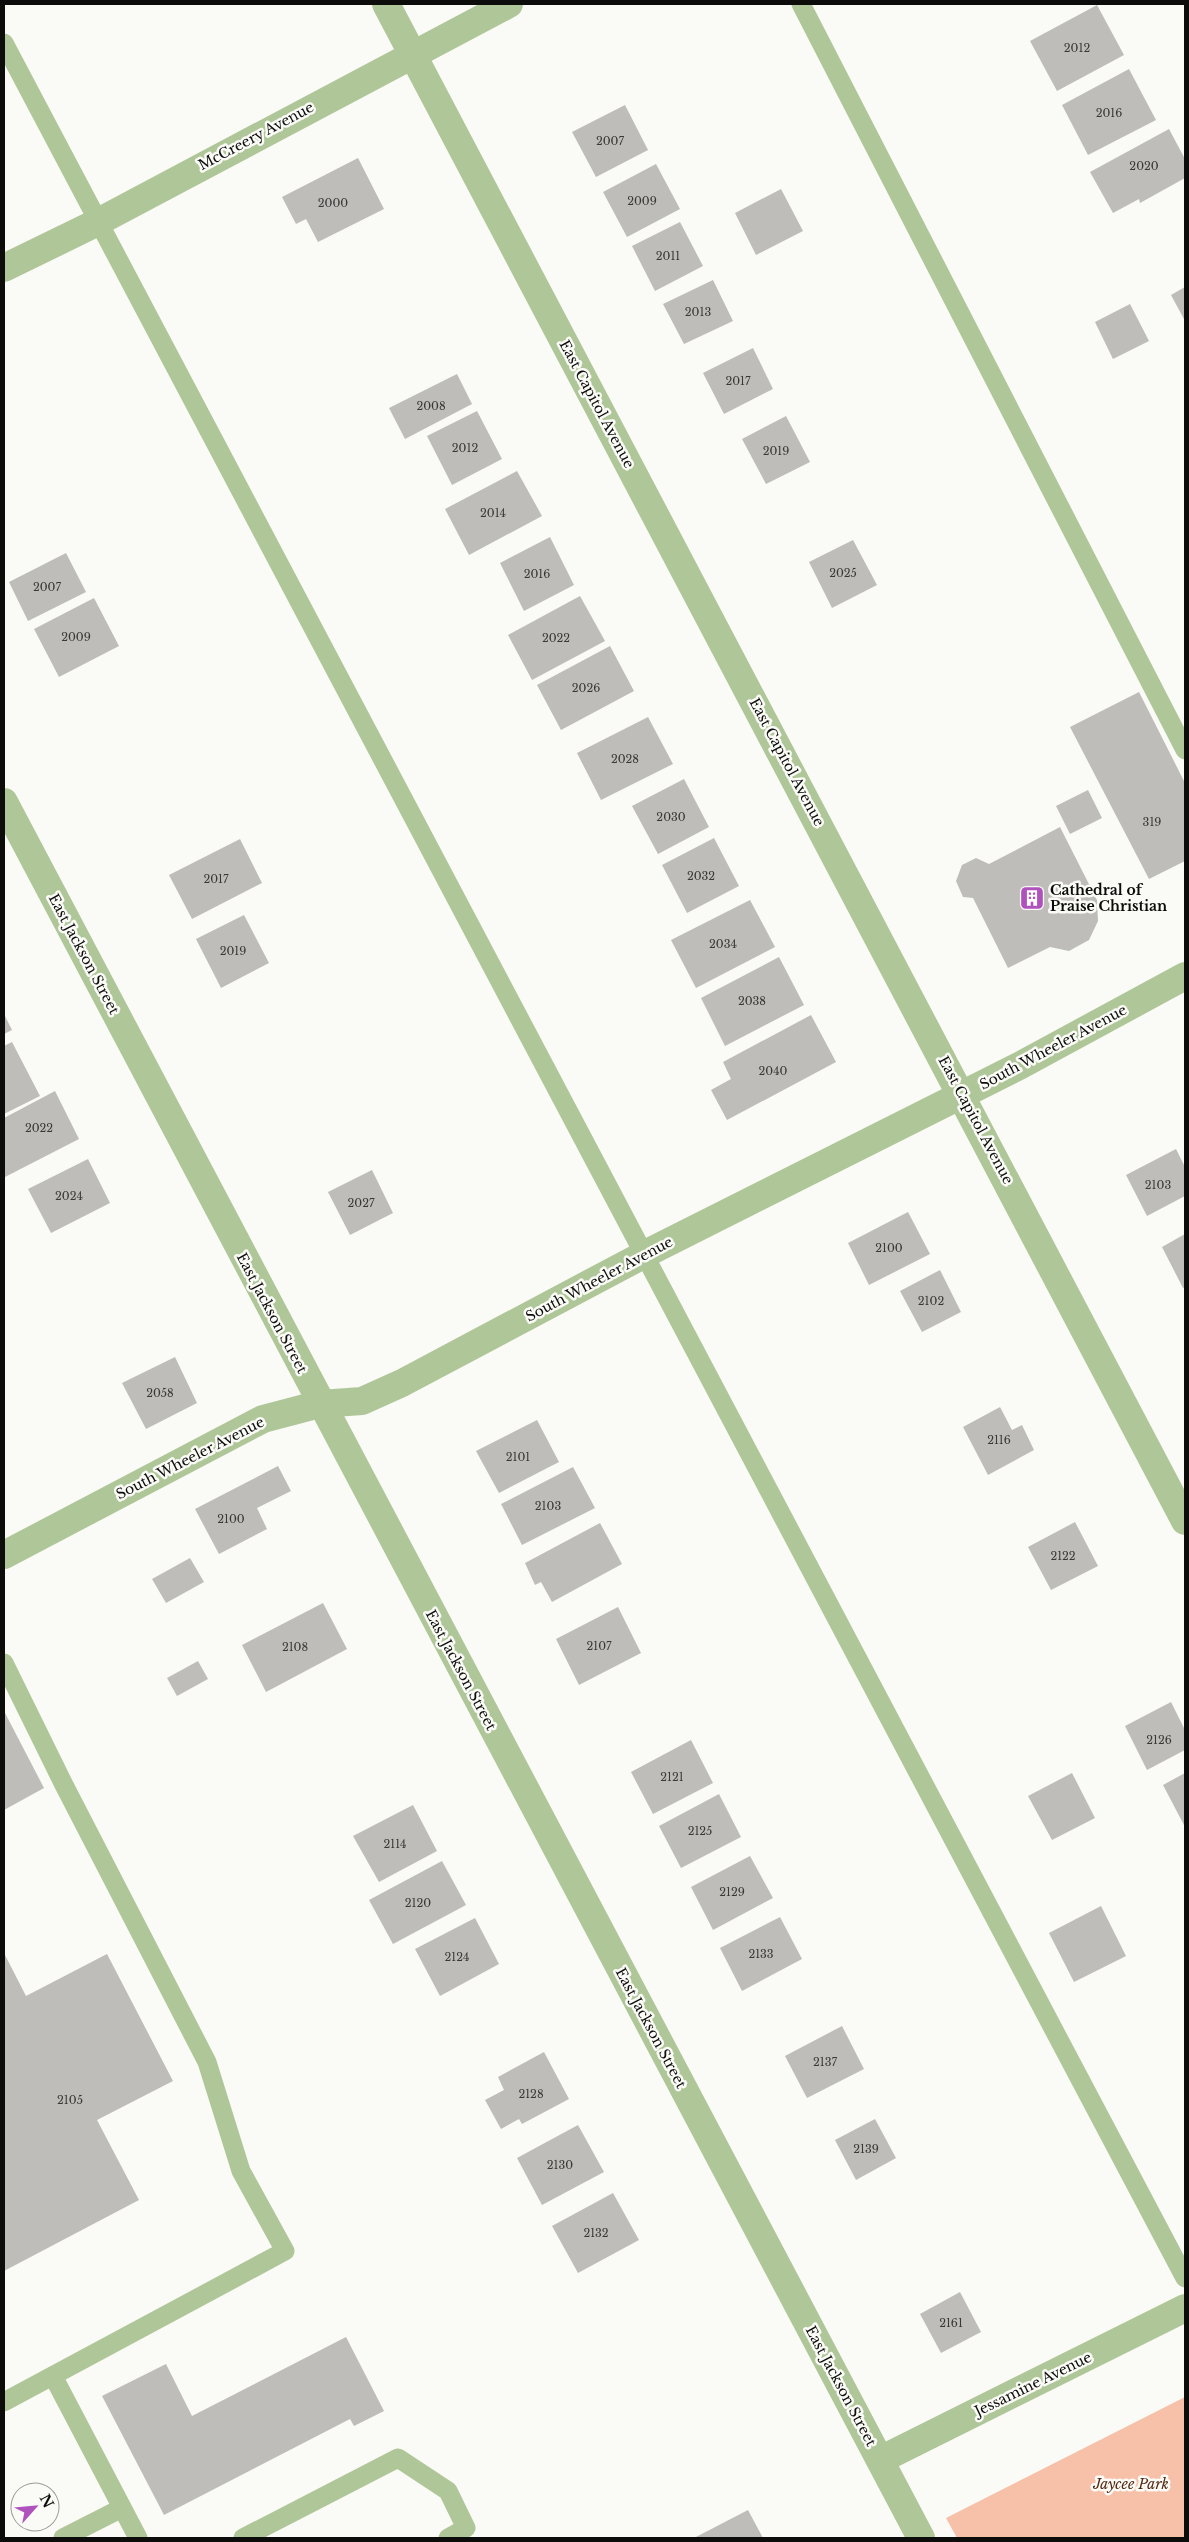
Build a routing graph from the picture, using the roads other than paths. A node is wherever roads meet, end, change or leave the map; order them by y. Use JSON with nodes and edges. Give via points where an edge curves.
{"nodes":[{"id":1,"x":386,"y":4,"type":"edge"},
{"id":2,"x":509,"y":4,"type":"edge"},
{"id":3,"x":801,"y":4,"type":"edge"},
{"id":4,"x":4,"y":43,"type":"edge"},
{"id":5,"x":412,"y":54,"type":"junction"},
{"id":6,"x":98,"y":222,"type":"junction"},
{"id":7,"x":4,"y":268,"type":"edge"},
{"id":8,"x":1185,"y":750,"type":"edge"},
{"id":9,"x":4,"y":802,"type":"edge"},
{"id":10,"x":1185,"y":976,"type":"edge"},
{"id":11,"x":962,"y":1095,"type":"junction"},
{"id":12,"x":645,"y":1254,"type":"junction"},
{"id":13,"x":320,"y":1404,"type":"junction"},
{"id":14,"x":1185,"y":1521,"type":"edge"},
{"id":15,"x":4,"y":1555,"type":"edge"},
{"id":16,"x":4,"y":1663,"type":"edge"},
{"id":17,"x":1185,"y":2278,"type":"edge"},
{"id":18,"x":1185,"y":2308,"type":"edge"},
{"id":19,"x":53,"y":2376,"type":"junction"},
{"id":20,"x":4,"y":2402,"type":"edge"},
{"id":21,"x":880,"y":2460,"type":"junction"},
{"id":22,"x":122,"y":2508,"type":"junction"},
{"id":23,"x":63,"y":2538,"type":"edge"},
{"id":24,"x":138,"y":2538,"type":"edge"},
{"id":25,"x":243,"y":2538,"type":"edge"},
{"id":26,"x":448,"y":2538,"type":"edge"},
{"id":27,"x":921,"y":2538,"type":"edge"}],
"edges":[{"from":1,"to":5,"type":"street","name":"East Capitol Avenue"},
{"from":2,"to":5,"type":"street","name":"McCreery Avenue"},
{"from":3,"to":8,"type":"lane"},
{"from":4,"to":6,"type":"lane"},
{"from":5,"to":6,"type":"street","name":"McCreery Avenue"},
{"from":5,"to":11,"type":"street","name":"East Capitol Avenue"},
{"from":6,"to":7,"type":"street","name":"McCreery Avenue"},
{"from":6,"to":12,"type":"lane"},
{"from":9,"to":13,"type":"street","name":"East Jackson Street"},
{"from":10,"to":11,"type":"street","name":"South Wheeler Avenue"},
{"from":11,"to":12,"type":"street","name":"South Wheeler Avenue"},
{"from":11,"to":14,"type":"street","name":"East Capitol Avenue"},
{"from":12,"to":13,"type":"street","name":"South Wheeler Avenue","via":[[388,1390],[362,1401]]},
{"from":12,"to":17,"type":"lane"},
{"from":13,"to":15,"type":"street","name":"South Wheeler Avenue","via":[[253,1424]]},
{"from":13,"to":21,"type":"street","name":"East Jackson Street"},
{"from":16,"to":19,"type":"lane","via":[[207,2062],[241,2171],[285,2251]]},
{"from":18,"to":21,"type":"street","name":"Jessamine Avenue"},
{"from":19,"to":20,"type":"lane"},
{"from":19,"to":22,"type":"lane"},
{"from":21,"to":27,"type":"street","name":"East Jackson Street"},
{"from":22,"to":23,"type":"lane"},
{"from":22,"to":24,"type":"lane"},
{"from":25,"to":26,"type":"lane","via":[[398,2458],[448,2491],[466,2528]]}]}
